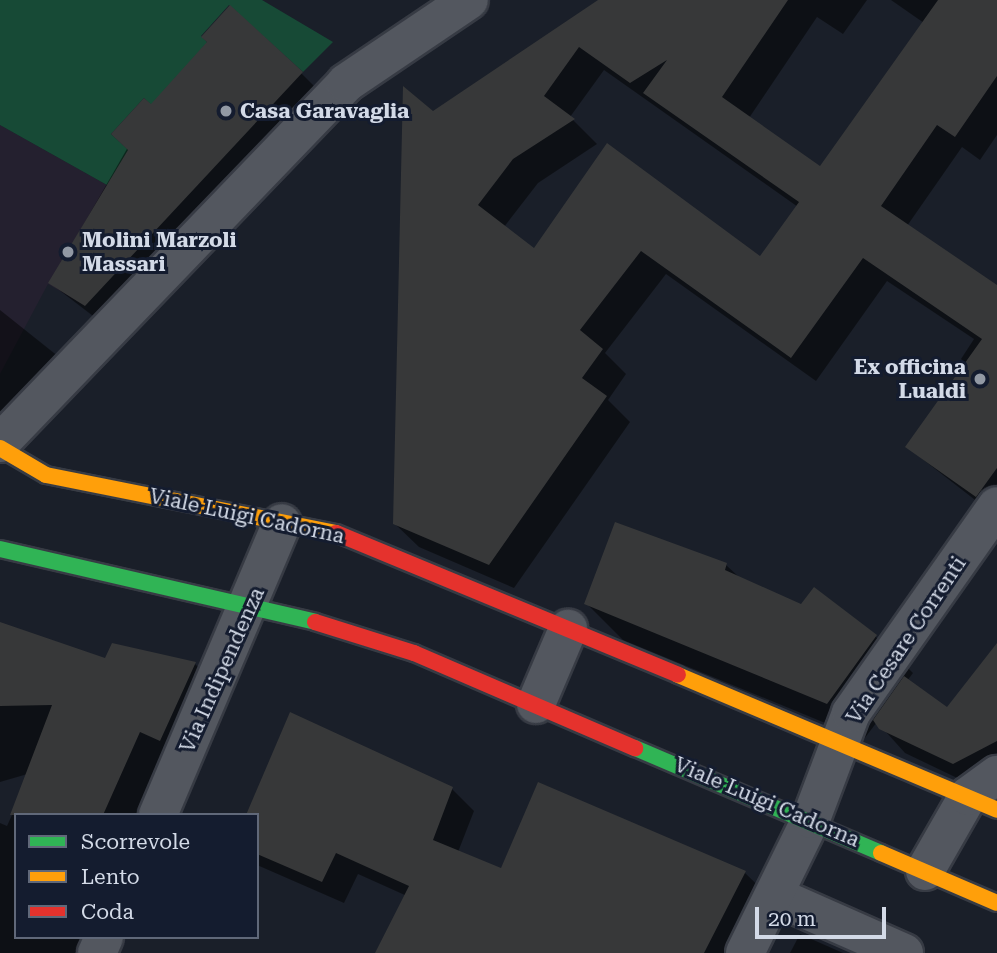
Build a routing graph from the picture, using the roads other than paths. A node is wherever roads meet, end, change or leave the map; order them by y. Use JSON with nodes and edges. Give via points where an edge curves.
{"nodes":[{"id":1,"x":469,"y":0,"type":"edge"},
{"id":2,"x":0,"y":443,"type":"edge"},
{"id":3,"x":0,"y":448,"type":"edge"},
{"id":4,"x":282,"y":523,"type":"junction"},
{"id":5,"x":992,"y":525,"type":"edge"},
{"id":6,"x":0,"y":549,"type":"edge"},
{"id":7,"x":250,"y":606,"type":"junction"},
{"id":8,"x":568,"y":629,"type":"junction"},
{"id":9,"x":536,"y":704,"type":"junction"},
{"id":10,"x":840,"y":742,"type":"junction"},
{"id":11,"x":987,"y":794,"type":"edge"},
{"id":12,"x":159,"y":813,"type":"edge"},
{"id":13,"x":811,"y":819,"type":"junction"},
{"id":14,"x":925,"y":871,"type":"junction"},
{"id":15,"x":775,"y":896,"type":"junction"},
{"id":16,"x":997,"y":903,"type":"edge"},
{"id":17,"x":746,"y":953,"type":"edge"},
{"id":18,"x":904,"y":953,"type":"edge"}],
"edges":[{"from":1,"to":2,"type":"street","via":[[346,83]]},
{"from":3,"to":4,"type":"main road","name":"Viale Luigi Cadorna","via":[[47,475]]},
{"from":4,"to":7,"type":"street","name":"Via Indipendenza"},
{"from":4,"to":8,"type":"main road","name":"Viale Luigi Cadorna","via":[[346,535]]},
{"from":5,"to":10,"type":"street","name":"Via Cesare Correnti","via":[[851,713]]},
{"from":6,"to":7,"type":"main road","name":"Viale Luigi Cadorna"},
{"from":7,"to":9,"type":"main road","name":"Viale Luigi Cadorna","via":[[414,653]]},
{"from":7,"to":12,"type":"street","name":"Via Indipendenza"},
{"from":8,"to":9,"type":"street"},
{"from":8,"to":10,"type":"main road","name":"Viale Luigi Cadorna"},
{"from":9,"to":13,"type":"main road","name":"Viale Luigi Cadorna"},
{"from":10,"to":11,"type":"main road","name":"Viale Luigi Cadorna"},
{"from":10,"to":13,"type":"street","name":"Via Cesare Correnti"},
{"from":11,"to":14,"type":"street"},
{"from":13,"to":14,"type":"main road","name":"Viale Luigi Cadorna"},
{"from":13,"to":15,"type":"street","name":"Via Cesare Correnti"},
{"from":14,"to":16,"type":"main road","name":"Viale Luigi Cadorna"},
{"from":15,"to":17,"type":"street","name":"Via Cesare Correnti"},
{"from":15,"to":18,"type":"street"}]}
